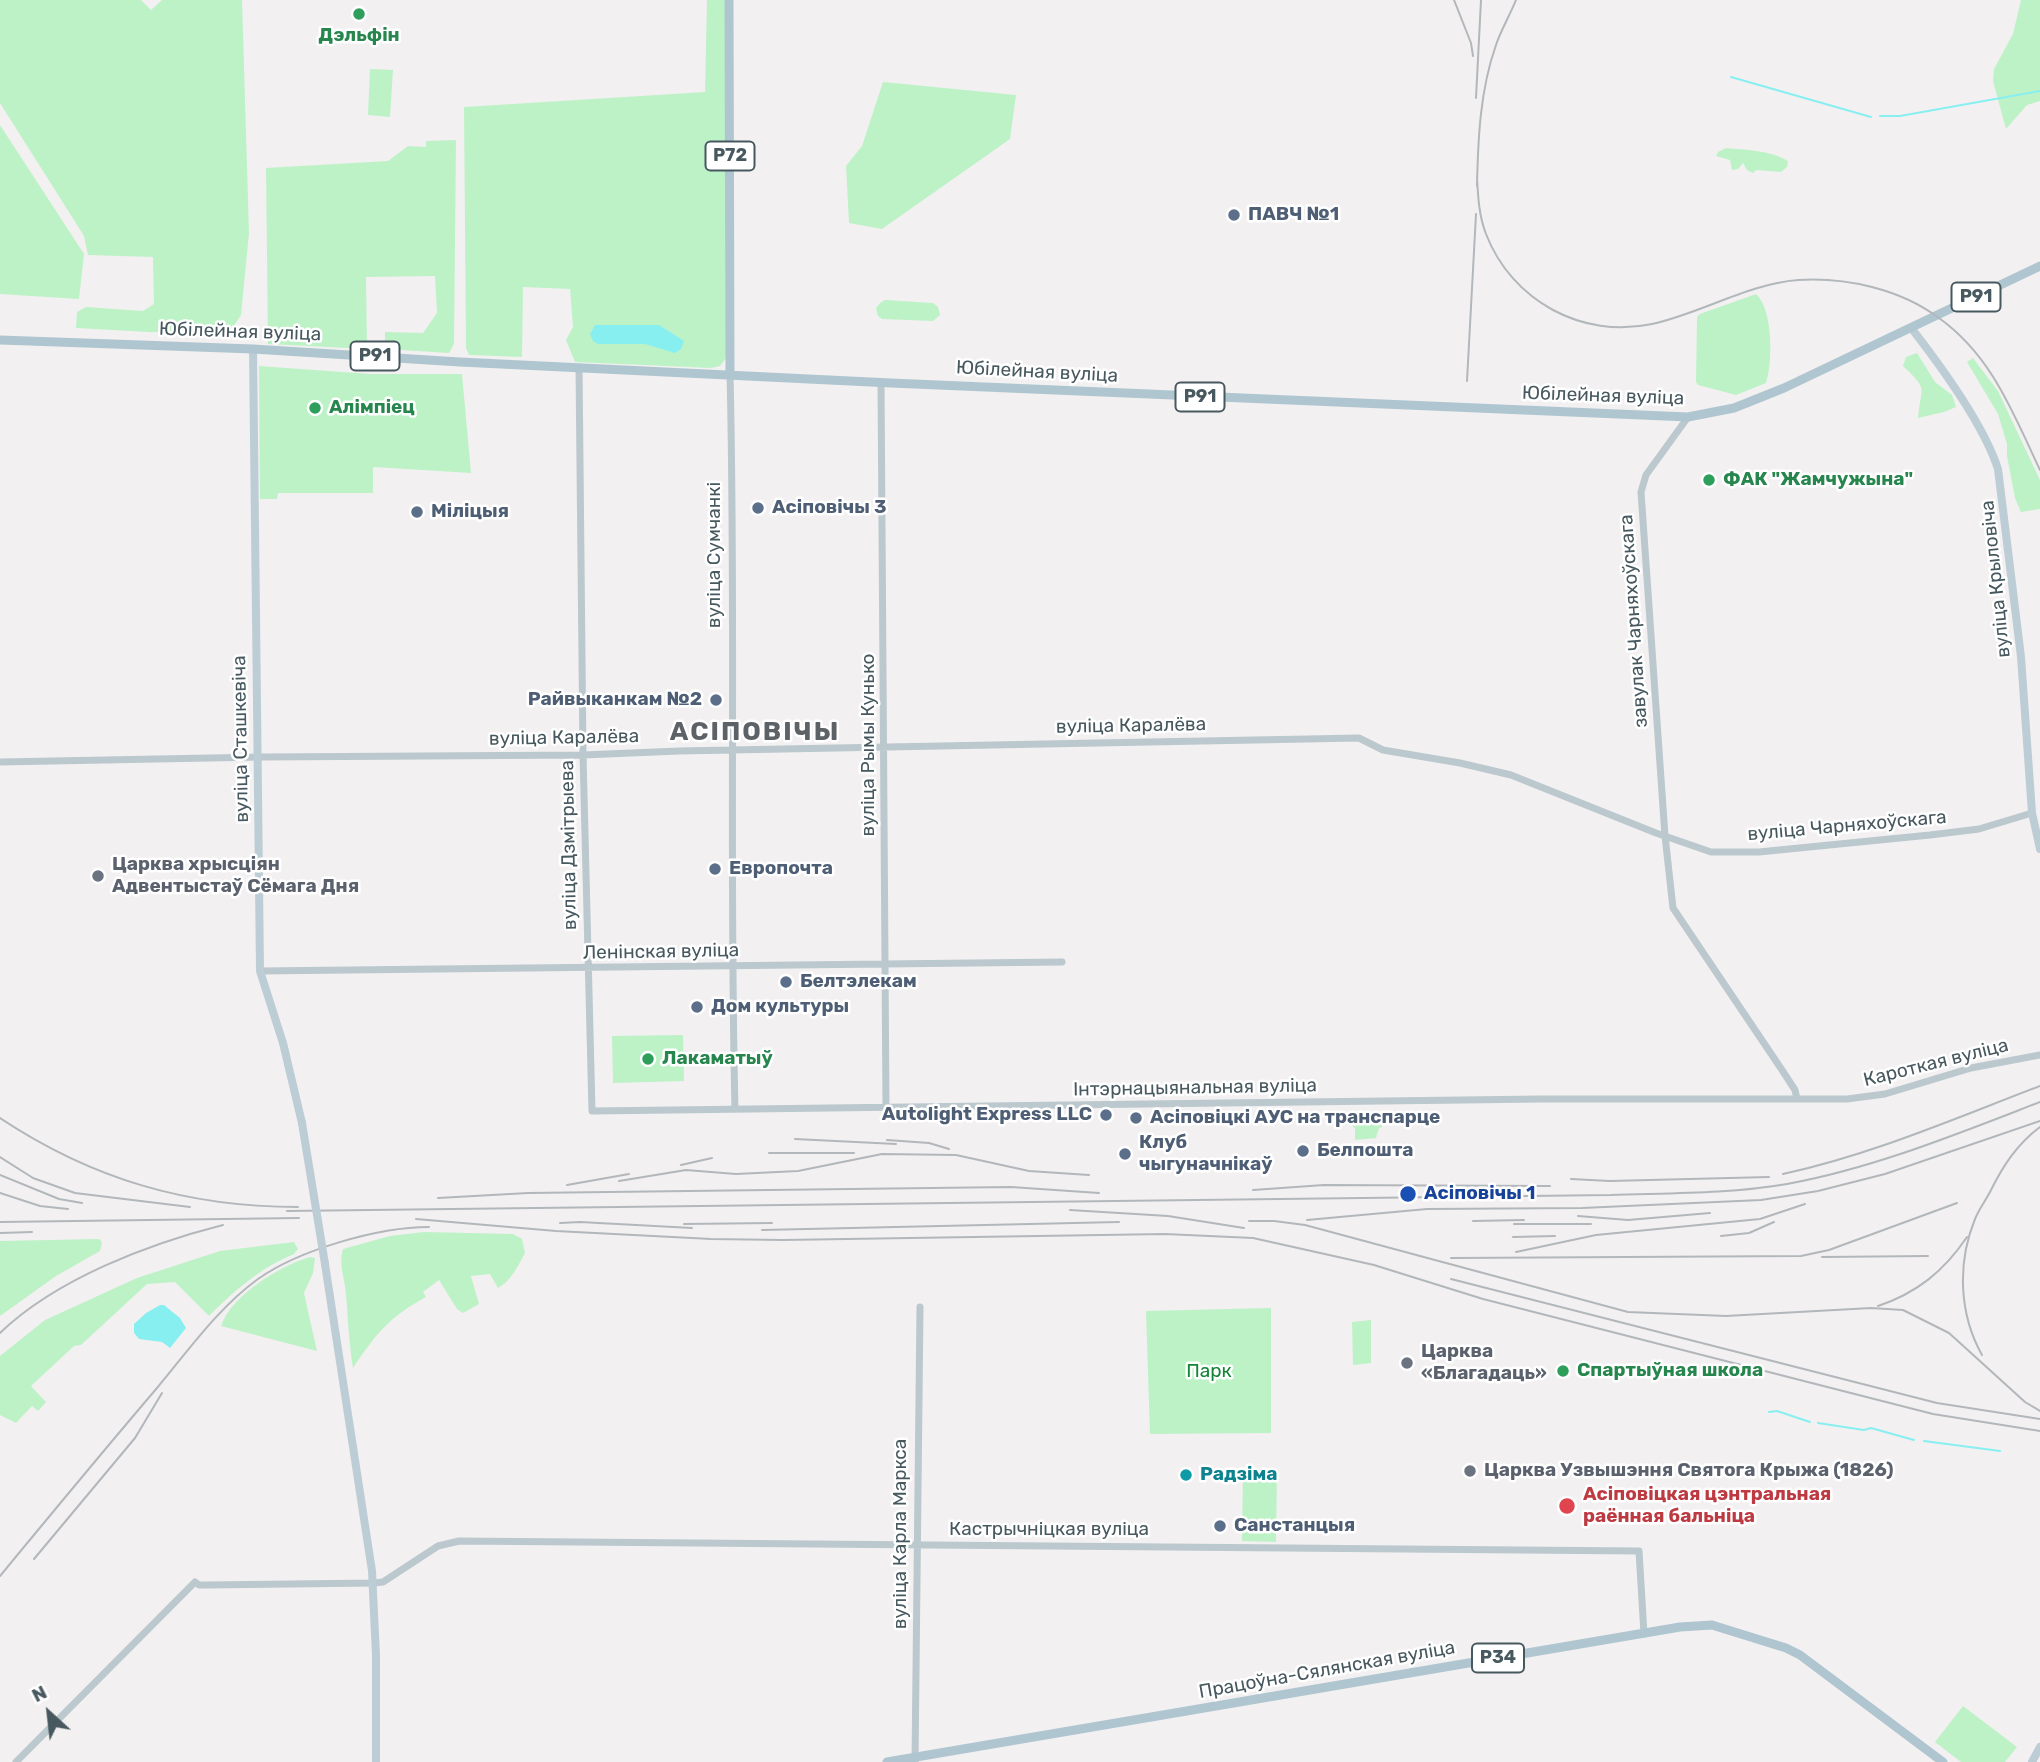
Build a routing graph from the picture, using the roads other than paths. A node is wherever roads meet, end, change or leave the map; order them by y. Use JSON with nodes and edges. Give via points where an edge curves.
{"nodes":[{"id":1,"x":729,"y":0,"type":"edge"},
{"id":2,"x":2040,"y":266,"type":"edge"},
{"id":3,"x":1912,"y":328,"type":"junction"},
{"id":4,"x":0,"y":340,"type":"edge"},
{"id":5,"x":253,"y":349,"type":"junction"},
{"id":6,"x":579,"y":367,"type":"junction"},
{"id":7,"x":730,"y":374,"type":"junction"},
{"id":8,"x":881,"y":382,"type":"junction"},
{"id":9,"x":1688,"y":417,"type":"junction"},
{"id":10,"x":884,"y":747,"type":"junction"},
{"id":11,"x":732,"y":751,"type":"junction"},
{"id":12,"x":583,"y":755,"type":"junction"},
{"id":13,"x":257,"y":757,"type":"junction"},
{"id":14,"x":0,"y":762,"type":"edge"},
{"id":15,"x":1461,"y":763,"type":"joint"},
{"id":16,"x":2032,"y":813,"type":"junction"},
{"id":17,"x":1665,"y":836,"type":"junction"},
{"id":18,"x":2040,"y":849,"type":"edge"},
{"id":19,"x":1062,"y":962,"type":"dead end"},
{"id":20,"x":886,"y":963,"type":"junction"},
{"id":21,"x":733,"y":967,"type":"junction"},
{"id":22,"x":587,"y":969,"type":"junction"},
{"id":23,"x":260,"y":971,"type":"junction"},
{"id":24,"x":2040,"y":1055,"type":"edge"},
{"id":25,"x":1797,"y":1099,"type":"junction"},
{"id":26,"x":886,"y":1108,"type":"junction"},
{"id":27,"x":735,"y":1109,"type":"junction"},
{"id":28,"x":592,"y":1111,"type":"joint"},
{"id":29,"x":920,"y":1307,"type":"dead end"},
{"id":30,"x":916,"y":1545,"type":"junction"},
{"id":31,"x":374,"y":1583,"type":"junction"},
{"id":32,"x":1644,"y":1634,"type":"junction"},
{"id":33,"x":2040,"y":1747,"type":"edge"},
{"id":34,"x":915,"y":1760,"type":"edge"},
{"id":35,"x":16,"y":1762,"type":"edge"},
{"id":36,"x":376,"y":1762,"type":"edge"},
{"id":37,"x":887,"y":1762,"type":"edge"},
{"id":38,"x":1943,"y":1762,"type":"edge"},
{"id":39,"x":2032,"y":1762,"type":"edge"}],
"edges":[{"from":1,"to":7,"type":"main road","name":"вуліца Сумчанкі","number":"Р72"},
{"from":2,"to":3,"type":"main road","name":"Юбілейная вуліца","number":"Р91"},
{"from":3,"to":9,"type":"main road","name":"Юбілейная вуліца","number":"Р91","via":[[1744,405]]},
{"from":3,"to":16,"type":"main road","name":"вуліца Крыловіча","via":[[1970,414],[1998,469],[2022,670]]},
{"from":4,"to":5,"type":"main road","name":"Юбілейная вуліца","number":"Р91"},
{"from":5,"to":6,"type":"main road","name":"Юбілейная вуліца","number":"Р91"},
{"from":5,"to":13,"type":"main road","name":"вуліца Сташкевіча"},
{"from":6,"to":7,"type":"main road","name":"Юбілейная вуліца","number":"Р91"},
{"from":6,"to":12,"type":"street","name":"вуліца Дзмітрыева"},
{"from":7,"to":8,"type":"main road","name":"Юбілейная вуліца","number":"Р91"},
{"from":7,"to":11,"type":"street","name":"вуліца Сумчанкі"},
{"from":8,"to":9,"type":"main road","name":"Юбілейная вуліца","number":"Р91"},
{"from":8,"to":10,"type":"street","name":"вуліца Рымы Кунько"},
{"from":9,"to":17,"type":"street","name":"завулак Чарняхоўскага","via":[[1646,475],[1641,492]]},
{"from":10,"to":11,"type":"street","name":"вуліца Каралёва"},
{"from":10,"to":15,"type":"street","name":"вуліца Каралёва","via":[[1359,738],[1383,750]]},
{"from":10,"to":20,"type":"street","name":"вуліца Рымы Кунько"},
{"from":11,"to":12,"type":"street","name":"вуліца Каралёва"},
{"from":11,"to":21,"type":"street","name":"вуліца Сумчанкі"},
{"from":12,"to":13,"type":"street","name":"вуліца Каралёва"},
{"from":12,"to":22,"type":"street","name":"вуліца Дзмітрыева"},
{"from":13,"to":14,"type":"street","name":"вуліца Каралёва"},
{"from":13,"to":23,"type":"main road","name":"вуліца Сташкевіча"},
{"from":15,"to":17,"type":"street","name":"вуліца Чарняхоўскага","via":[[1531,783]]},
{"from":16,"to":17,"type":"street","name":"вуліца Чарняхоўскага","via":[[1979,829],[1759,852],[1711,852]]},
{"from":16,"to":18,"type":"main road","name":"вуліца Крыловіча"},
{"from":17,"to":25,"type":"street","via":[[1674,912],[1764,1042]]},
{"from":19,"to":20,"type":"street","name":"Ленінская вуліца"},
{"from":20,"to":21,"type":"street","name":"Ленінская вуліца"},
{"from":20,"to":26,"type":"street","name":"вуліца Рымы Кунько"},
{"from":21,"to":22,"type":"street","name":"Ленінская вуліца"},
{"from":21,"to":27,"type":"street","name":"вуліца Сумчанкі"},
{"from":22,"to":23,"type":"street","name":"Ленінская вуліца"},
{"from":22,"to":28,"type":"street","name":"вуліца Дзмітрыева"},
{"from":23,"to":31,"type":"main road","name":"вуліца Сташкевіча","bridge":true,"via":[[302,1123]]},
{"from":24,"to":25,"type":"street","name":"Кароткая вуліца","via":[[1971,1068],[1871,1097]]},
{"from":25,"to":26,"type":"street","name":"Інтэрнацыянальная вуліца"},
{"from":26,"to":27,"type":"street","name":"Інтэрнацыянальная вуліца"},
{"from":27,"to":28,"type":"street","name":"Інтэрнацыянальная вуліца"},
{"from":29,"to":30,"type":"street","name":"вуліца Карла Маркса"},
{"from":30,"to":31,"type":"street","name":"Кастрычніцкая вуліца","via":[[459,1541],[438,1546],[383,1582]]},
{"from":30,"to":32,"type":"street","name":"Кастрычніцкая вуліца","via":[[1639,1551]]},
{"from":30,"to":34,"type":"street","name":"вуліца Карла Маркса"},
{"from":31,"to":35,"type":"street","via":[[195,1582]]},
{"from":31,"to":36,"type":"main road","name":"вуліца Сташкевіча"},
{"from":32,"to":34,"type":"main road","name":"Працоўна-Сялянская вуліца","number":"Р34"},
{"from":32,"to":38,"type":"main road","name":"Працоўна-Сялянская вуліца","number":"Р34","via":[[1712,1625],[1786,1648]]},
{"from":33,"to":39,"type":"main road"},
{"from":34,"to":37,"type":"main road","name":"Працоўна-Сялянская вуліца","number":"Р34"}]}
